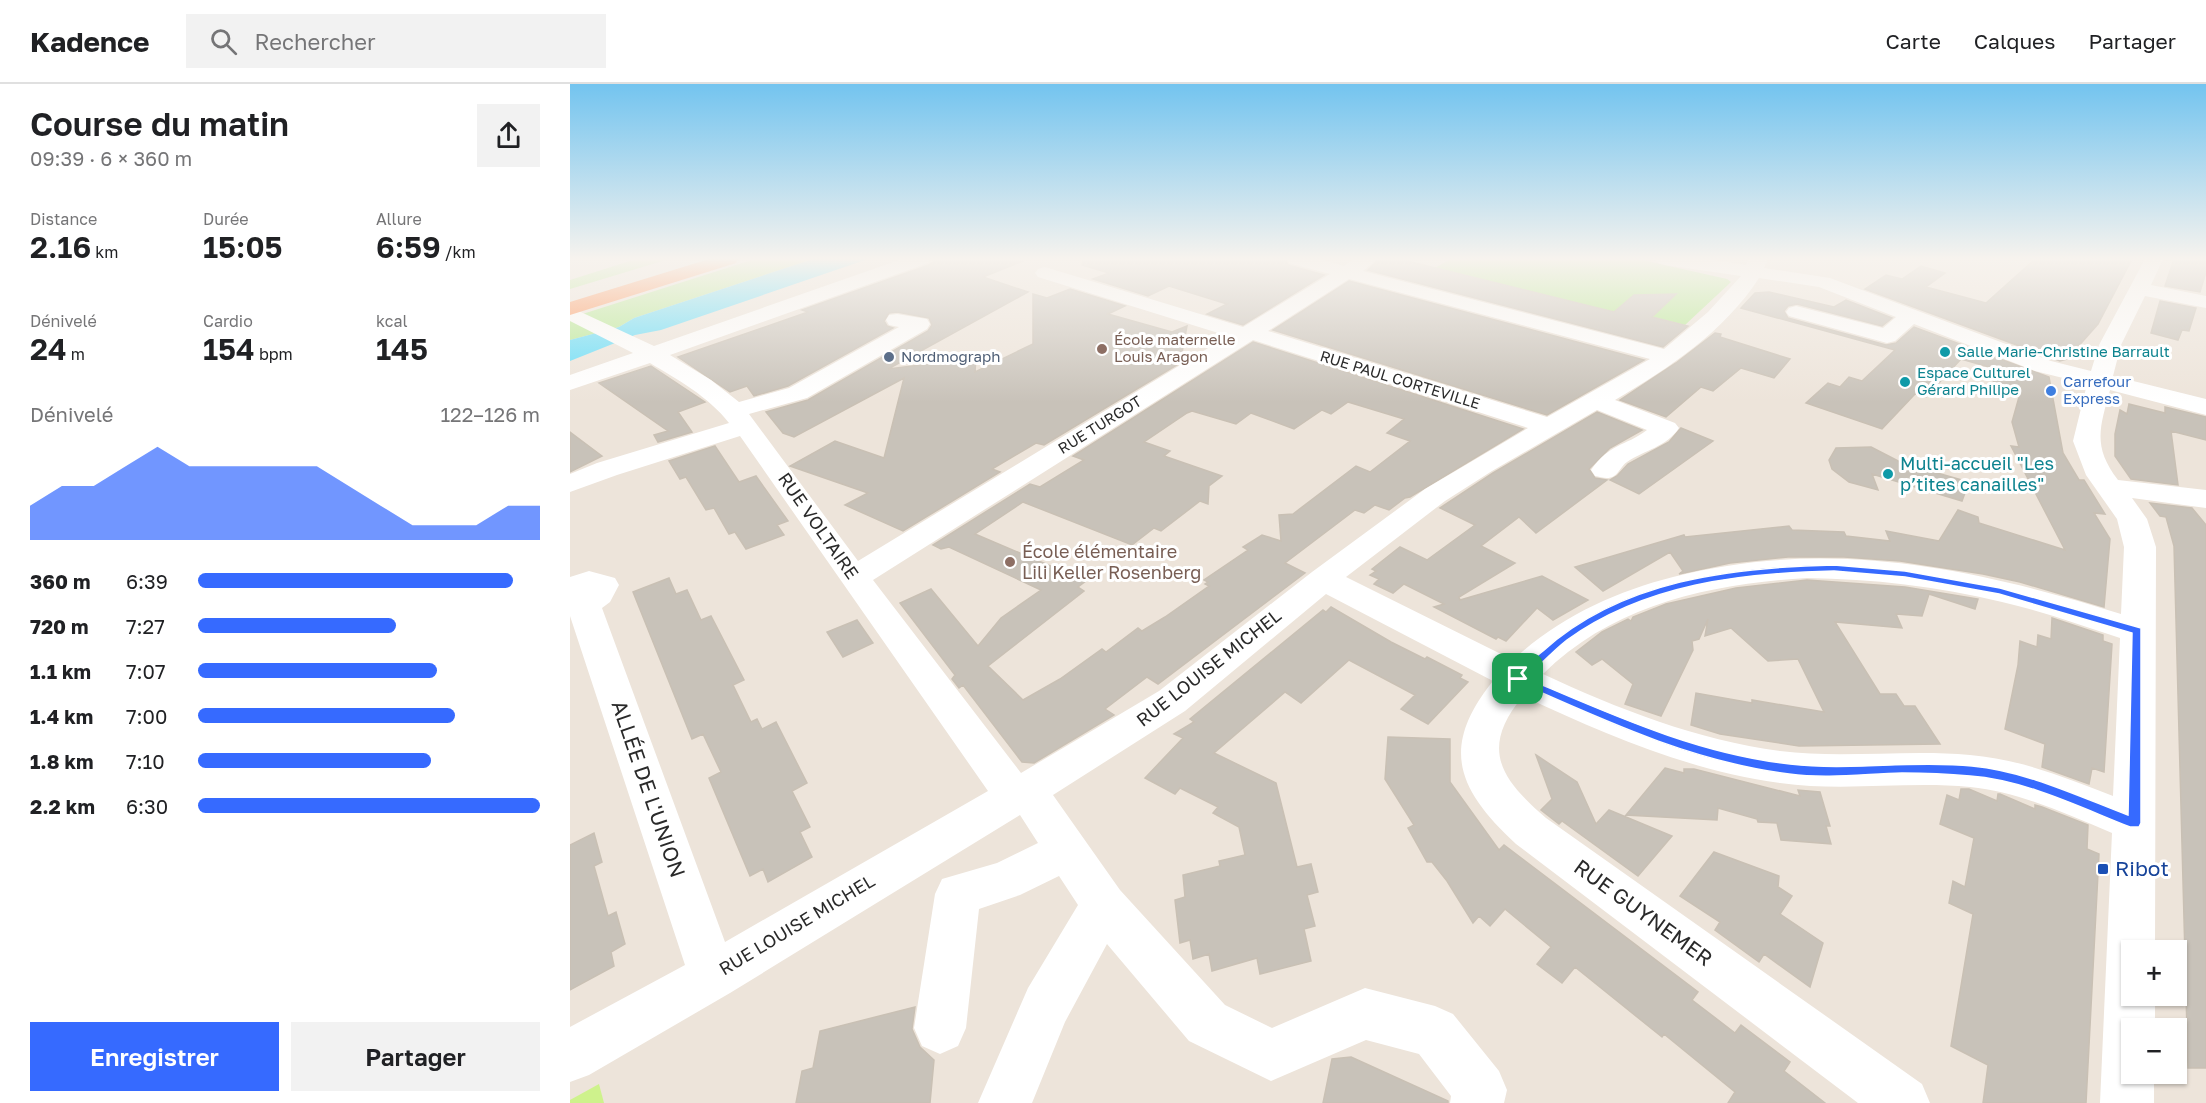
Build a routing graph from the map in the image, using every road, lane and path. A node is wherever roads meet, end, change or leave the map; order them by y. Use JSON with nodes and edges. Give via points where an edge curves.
{"nodes":[{"id":1,"x":782,"y":307,"type":"edge"},
{"id":2,"x":1159,"y":307,"type":"edge"},
{"id":3,"x":1290,"y":307,"type":"edge"},
{"id":4,"x":1476,"y":307,"type":"edge"},
{"id":5,"x":1724,"y":307,"type":"edge"},
{"id":6,"x":1886,"y":307,"type":"edge"},
{"id":7,"x":2128,"y":307,"type":"edge"},
{"id":8,"x":1796,"y":312,"type":"dead end"},
{"id":9,"x":570,"y":313,"type":"edge"},
{"id":10,"x":1910,"y":316,"type":"junction"},
{"id":11,"x":897,"y":320,"type":"dead end"},
{"id":12,"x":1248,"y":333,"type":"junction"},
{"id":13,"x":2114,"y":334,"type":"junction"},
{"id":14,"x":649,"y":352,"type":"junction"},
{"id":15,"x":1668,"y":357,"type":"junction"},
{"id":16,"x":2029,"y":361,"type":"junction"},
{"id":17,"x":2099,"y":382,"type":"junction"},
{"id":18,"x":570,"y":383,"type":"edge"},
{"id":19,"x":1596,"y":401,"type":"junction"},
{"id":20,"x":2206,"y":407,"type":"edge"},
{"id":21,"x":739,"y":418,"type":"junction"},
{"id":22,"x":1551,"y":427,"type":"junction"},
{"id":23,"x":1605,"y":470,"type":"dead end"},
{"id":24,"x":570,"y":484,"type":"edge"},
{"id":25,"x":2109,"y":487,"type":"junction"},
{"id":26,"x":2206,"y":499,"type":"edge"},
{"id":27,"x":854,"y":578,"type":"junction"},
{"id":28,"x":1323,"y":579,"type":"junction"},
{"id":29,"x":574,"y":599,"type":"edge"},
{"id":30,"x":2137,"y":631,"type":"junction"},
{"id":31,"x":1518,"y":679,"type":"junction"},
{"id":32,"x":1020,"y":792,"type":"junction"},
{"id":33,"x":2134,"y":823,"type":"junction"},
{"id":34,"x":1067,"y":851,"type":"junction"},
{"id":35,"x":1104,"y":905,"type":"junction"},
{"id":36,"x":713,"y":976,"type":"junction"},
{"id":37,"x":940,"y":1028,"type":"dead end"},
{"id":38,"x":570,"y":1056,"type":"edge"},
{"id":39,"x":1005,"y":1103,"type":"edge"},
{"id":40,"x":1477,"y":1103,"type":"edge"},
{"id":41,"x":1903,"y":1103,"type":"edge"},
{"id":42,"x":2127,"y":1103,"type":"edge"}],
"edges":[{"from":1,"to":14,"type":"street"},
{"from":2,"to":12,"type":"street","name":"RUE PAUL CORTEVILLE"},
{"from":3,"to":12,"type":"street","name":"RUE TURGOT"},
{"from":4,"to":15,"type":"street"},
{"from":5,"to":15,"type":"street","name":"RUE LOUISE MICHEL"},
{"from":6,"to":10,"type":"street"},
{"from":7,"to":13,"type":"street"},
{"from":8,"to":10,"type":"street","via":[[1887,336]]},
{"from":9,"to":14,"type":"street","name":"RUE VOLTAIRE"},
{"from":10,"to":16,"type":"street"},
{"from":11,"to":21,"type":"street","via":[[919,324],[798,393]]},
{"from":12,"to":22,"type":"street","name":"RUE PAUL CORTEVILLE"},
{"from":12,"to":27,"type":"street","name":"RUE TURGOT"},
{"from":13,"to":16,"type":"street","via":[[2078,365],[2064,367]]},
{"from":13,"to":17,"type":"street"},
{"from":14,"to":18,"type":"street"},
{"from":14,"to":21,"type":"street","name":"RUE VOLTAIRE","via":[[719,397]]},
{"from":15,"to":19,"type":"street","name":"RUE LOUISE MICHEL"},
{"from":16,"to":17,"type":"street"},
{"from":17,"to":20,"type":"street"},
{"from":17,"to":25,"type":"street","via":[[2086,441],[2095,466]]},
{"from":19,"to":22,"type":"street","name":"RUE LOUISE MICHEL"},
{"from":19,"to":23,"type":"street","via":[[1666,428],[1645,444],[1614,458]]},
{"from":21,"to":24,"type":"street"},
{"from":21,"to":27,"type":"street","name":"RUE VOLTAIRE"},
{"from":22,"to":28,"type":"street","name":"RUE LOUISE MICHEL","via":[[1435,495]]},
{"from":25,"to":26,"type":"street"},
{"from":25,"to":30,"type":"street","via":[[2132,519],[2138,537]]},
{"from":27,"to":32,"type":"street","name":"RUE VOLTAIRE"},
{"from":28,"to":31,"type":"street"},
{"from":28,"to":32,"type":"street","name":"RUE LOUISE MICHEL","via":[[1172,700]]},
{"from":29,"to":36,"type":"street","name":"ALLÉE DE L'UNION"},
{"from":30,"to":31,"type":"street","name":"RUE GUYNEMER","via":[[2021,596],[1946,580],[1866,569],[1775,569],[1687,583],[1627,603],[1563,639]]},
{"from":30,"to":33,"type":"street"},
{"from":31,"to":33,"type":"street","via":[[1632,728],[1712,754],[1824,772],[1903,768],[2003,776]]},
{"from":31,"to":41,"type":"street","name":"RUE GUYNEMER","via":[[1497,702],[1480,739],[1482,771],[1505,809]]},
{"from":32,"to":34,"type":"street","name":"RUE VOLTAIRE"},
{"from":32,"to":36,"type":"street","name":"RUE LOUISE MICHEL"},
{"from":33,"to":42,"type":"street"},
{"from":34,"to":35,"type":"street","name":"RUE VOLTAIRE"},
{"from":34,"to":37,"type":"street","via":[[1004,881],[958,894]]},
{"from":35,"to":39,"type":"street","via":[[1046,1006]]},
{"from":35,"to":40,"type":"street","name":"RUE VOLTAIRE","via":[[1207,1023],[1271,1055],[1365,1014],[1435,1032],[1480,1090]]},
{"from":36,"to":38,"type":"street","name":"RUE LOUISE MICHEL"}]}
